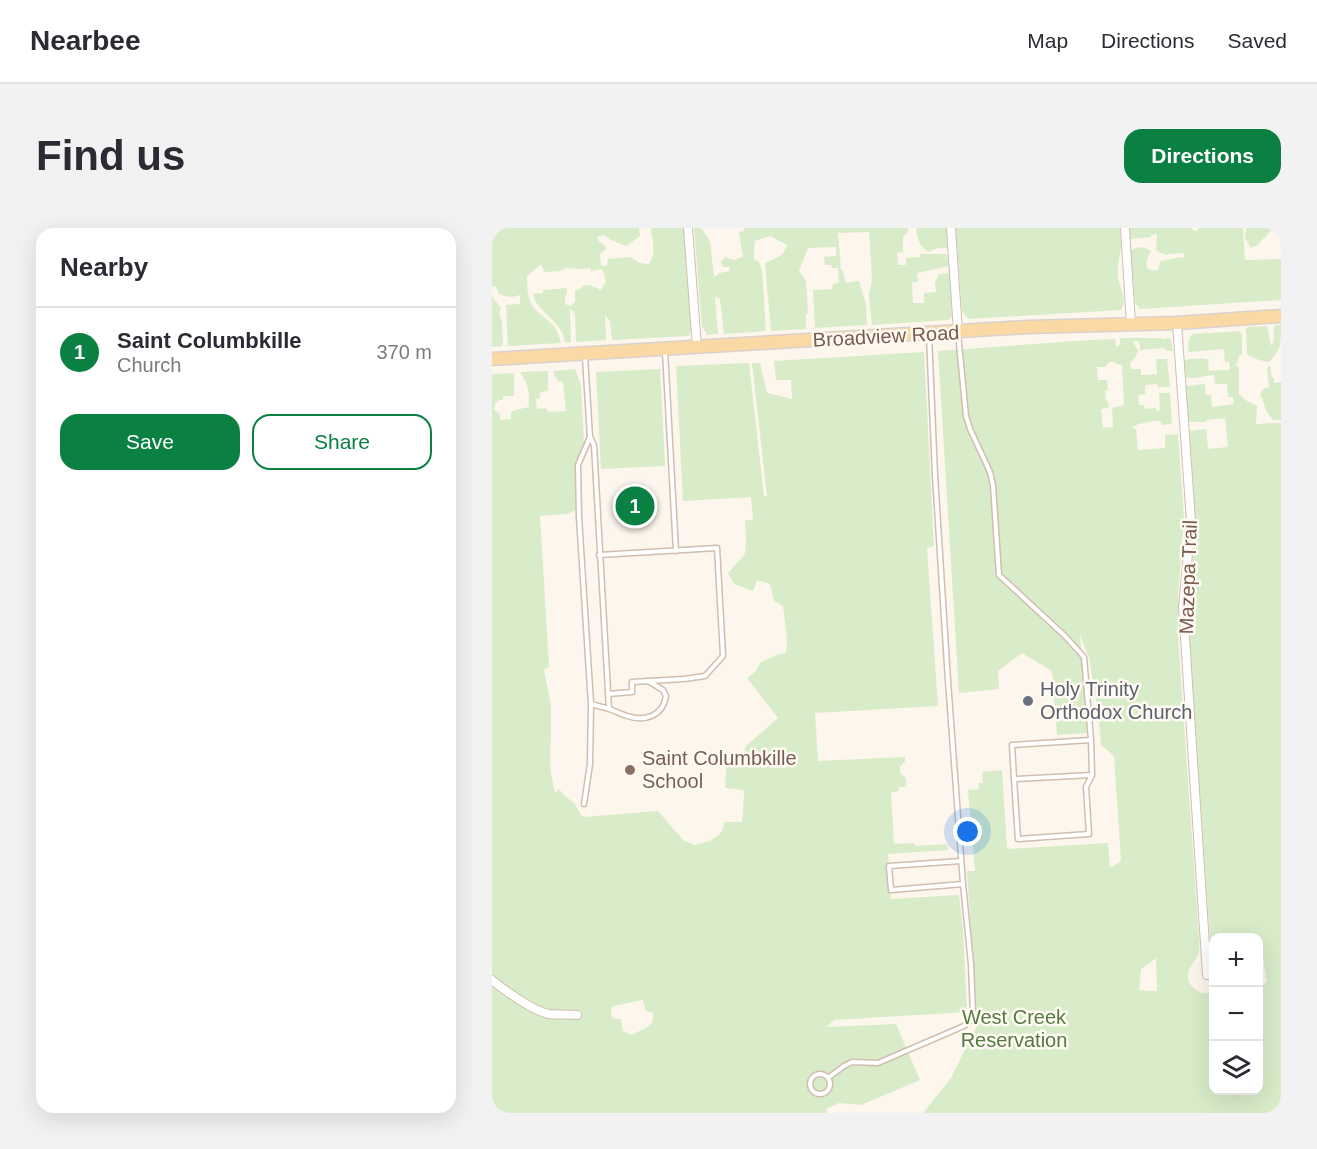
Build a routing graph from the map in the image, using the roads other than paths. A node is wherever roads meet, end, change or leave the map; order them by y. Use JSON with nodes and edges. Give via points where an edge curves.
{"nodes":[{"id":1,"x":688,"y":228,"type":"edge"},
{"id":2,"x":951,"y":228,"type":"edge"},
{"id":3,"x":1125,"y":228,"type":"edge"},
{"id":4,"x":1281,"y":316,"type":"edge"},
{"id":5,"x":1177,"y":323,"type":"junction"},
{"id":6,"x":1131,"y":324,"type":"junction"},
{"id":7,"x":958,"y":332,"type":"junction"},
{"id":8,"x":929,"y":334,"type":"junction"},
{"id":9,"x":697,"y":347,"type":"junction"},
{"id":10,"x":665,"y":349,"type":"junction"},
{"id":11,"x":585,"y":353,"type":"junction"},
{"id":12,"x":492,"y":359,"type":"edge"},
{"id":13,"x":590,"y":437,"type":"junction"},
{"id":14,"x":676,"y":550,"type":"junction"},
{"id":15,"x":599,"y":555,"type":"junction"},
{"id":16,"x":648,"y":681,"type":"junction"},
{"id":17,"x":608,"y":694,"type":"junction"},
{"id":18,"x":591,"y":704,"type":"junction"},
{"id":19,"x":609,"y":709,"type":"junction"},
{"id":20,"x":1091,"y":740,"type":"junction"},
{"id":21,"x":1092,"y":775,"type":"junction"},
{"id":22,"x":1014,"y":779,"type":"junction"},
{"id":23,"x":584,"y":804,"type":"dead end"},
{"id":24,"x":961,"y":861,"type":"junction"},
{"id":25,"x":963,"y":884,"type":"junction"},
{"id":26,"x":1207,"y":975,"type":"dead end"},
{"id":27,"x":492,"y":980,"type":"edge"},
{"id":28,"x":577,"y":1015,"type":"dead end"},
{"id":29,"x":828,"y":1078,"type":"junction"}],
"edges":[{"from":1,"to":9,"type":"street"},
{"from":2,"to":7,"type":"street"},
{"from":3,"to":6,"type":"street"},
{"from":4,"to":5,"type":"main road","name":"Broadview Road"},
{"from":5,"to":6,"type":"main road","name":"Broadview Road"},
{"from":5,"to":26,"type":"street","name":"Mazepa Trail","via":[[1191,521],[1184,608]]},
{"from":6,"to":7,"type":"main road","name":"Broadview Road"},
{"from":7,"to":8,"type":"main road","name":"Broadview Road"},
{"from":7,"to":20,"type":"lane","via":[[966,416],[993,485],[999,575],[1084,657]]},
{"from":8,"to":9,"type":"main road","name":"Broadview Road"},
{"from":8,"to":24,"type":"lane"},
{"from":9,"to":10,"type":"main road","name":"Broadview Road"},
{"from":10,"to":11,"type":"main road","name":"Broadview Road"},
{"from":10,"to":14,"type":"lane"},
{"from":11,"to":12,"type":"main road","name":"Broadview Road"},
{"from":11,"to":13,"type":"lane"},
{"from":13,"to":15,"type":"lane","via":[[594,445]]},
{"from":13,"to":18,"type":"lane","via":[[578,465],[578,476]]},
{"from":14,"to":15,"type":"lane"},
{"from":14,"to":16,"type":"lane","via":[[717,548],[723,656],[705,676]]},
{"from":15,"to":17,"type":"lane"},
{"from":16,"to":17,"type":"lane","via":[[632,682],[632,692]]},
{"from":16,"to":19,"type":"lane","via":[[665,692],[666,699],[658,713],[633,718]]},
{"from":17,"to":19,"type":"lane"},
{"from":18,"to":19,"type":"lane"},
{"from":18,"to":23,"type":"lane","via":[[590,764]]},
{"from":20,"to":21,"type":"lane"},
{"from":20,"to":22,"type":"lane","via":[[1012,745]]},
{"from":21,"to":22,"type":"lane"},
{"from":21,"to":22,"type":"lane","via":[[1086,787],[1089,834],[1018,839]]},
{"from":24,"to":25,"type":"lane"},
{"from":24,"to":25,"type":"lane","via":[[889,867],[891,890]]},
{"from":25,"to":29,"type":"lane","via":[[971,964],[971,1020],[878,1063],[852,1062]]},
{"from":27,"to":28,"type":"street","via":[[541,1012]]},
{"from":29,"to":29,"type":"lane","via":[[817,1074],[812,1078],[811,1089],[816,1093],[828,1090]]}]}
